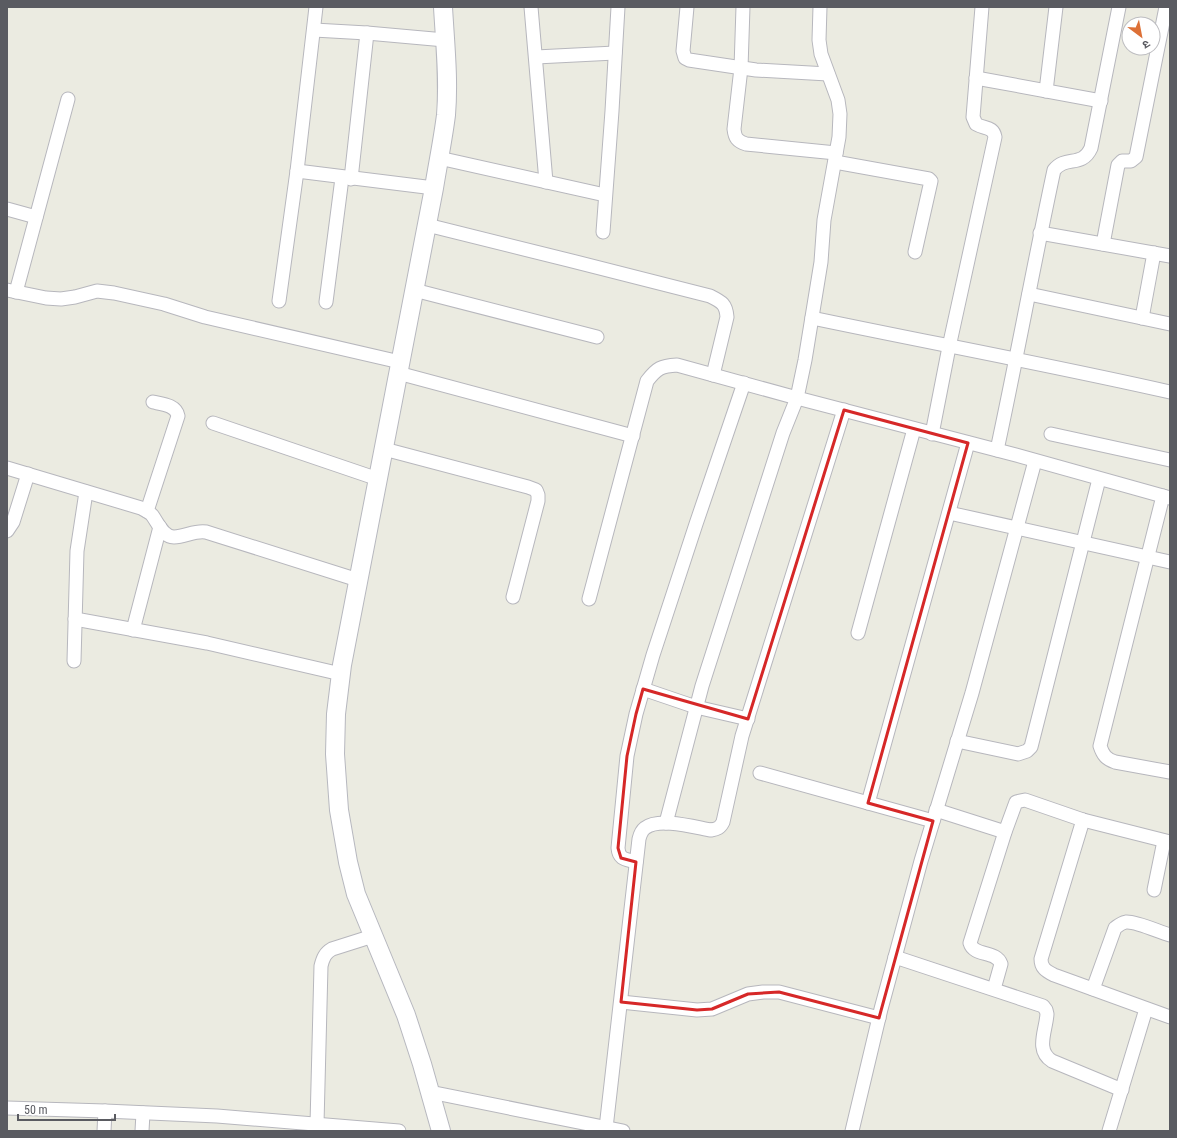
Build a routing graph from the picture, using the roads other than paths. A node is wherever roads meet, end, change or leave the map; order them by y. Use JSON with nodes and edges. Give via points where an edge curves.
{"nodes":[{"id":1,"x":316,"y":7,"type":"edge"},
{"id":2,"x":442,"y":7,"type":"edge"},
{"id":3,"x":532,"y":7,"type":"edge"},
{"id":4,"x":618,"y":7,"type":"edge"},
{"id":5,"x":687,"y":7,"type":"edge"},
{"id":6,"x":743,"y":7,"type":"edge"},
{"id":7,"x":820,"y":7,"type":"edge"},
{"id":8,"x":982,"y":7,"type":"edge"},
{"id":9,"x":1056,"y":7,"type":"edge"},
{"id":10,"x":1118,"y":7,"type":"edge"},
{"id":11,"x":1166,"y":7,"type":"edge"},
{"id":12,"x":314,"y":30,"type":"junction"},
{"id":13,"x":367,"y":33,"type":"junction"},
{"id":14,"x":445,"y":40,"type":"junction"},
{"id":15,"x":615,"y":53,"type":"junction"},
{"id":16,"x":536,"y":57,"type":"junction"},
{"id":17,"x":741,"y":68,"type":"junction"},
{"id":18,"x":828,"y":74,"type":"junction"},
{"id":19,"x":976,"y":78,"type":"junction"},
{"id":20,"x":1046,"y":91,"type":"junction"},
{"id":21,"x":68,"y":99,"type":"dead end"},
{"id":22,"x":1101,"y":101,"type":"junction"},
{"id":23,"x":836,"y":157,"type":"junction"},
{"id":24,"x":439,"y":158,"type":"junction"},
{"id":25,"x":297,"y":172,"type":"junction"},
{"id":26,"x":346,"y":178,"type":"junction"},
{"id":27,"x":546,"y":182,"type":"junction"},
{"id":28,"x":434,"y":188,"type":"junction"},
{"id":29,"x":605,"y":196,"type":"junction"},
{"id":30,"x":7,"y":209,"type":"edge"},
{"id":31,"x":36,"y":217,"type":"junction"},
{"id":32,"x":427,"y":225,"type":"junction"},
{"id":33,"x":603,"y":232,"type":"dead end"},
{"id":34,"x":1040,"y":233,"type":"junction"},
{"id":35,"x":1103,"y":244,"type":"junction"},
{"id":36,"x":915,"y":252,"type":"dead end"},
{"id":37,"x":1154,"y":253,"type":"junction"},
{"id":38,"x":1170,"y":256,"type":"edge"},
{"id":39,"x":414,"y":290,"type":"junction"},
{"id":40,"x":11,"y":291,"type":"edge"},
{"id":41,"x":1029,"y":294,"type":"junction"},
{"id":42,"x":279,"y":301,"type":"dead end"},
{"id":43,"x":326,"y":302,"type":"dead end"},
{"id":44,"x":812,"y":318,"type":"junction"},
{"id":45,"x":1142,"y":318,"type":"junction"},
{"id":46,"x":1170,"y":324,"type":"edge"},
{"id":47,"x":597,"y":337,"type":"dead end"},
{"id":48,"x":949,"y":347,"type":"junction"},
{"id":49,"x":1016,"y":360,"type":"junction"},
{"id":50,"x":399,"y":368,"type":"junction"},
{"id":51,"x":713,"y":375,"type":"junction"},
{"id":52,"x":744,"y":383,"type":"junction"},
{"id":53,"x":1170,"y":392,"type":"edge"},
{"id":54,"x":797,"y":398,"type":"junction"},
{"id":55,"x":153,"y":402,"type":"dead end"},
{"id":56,"x":844,"y":410,"type":"junction"},
{"id":57,"x":214,"y":423,"type":"dead end"},
{"id":58,"x":914,"y":429,"type":"junction"},
{"id":59,"x":932,"y":434,"type":"junction"},
{"id":60,"x":1051,"y":434,"type":"dead end"},
{"id":61,"x":632,"y":436,"type":"junction"},
{"id":62,"x":968,"y":443,"type":"junction"},
{"id":63,"x":384,"y":449,"type":"junction"},
{"id":64,"x":997,"y":450,"type":"junction"},
{"id":65,"x":1035,"y":460,"type":"junction"},
{"id":66,"x":1170,"y":460,"type":"edge"},
{"id":67,"x":7,"y":468,"type":"edge"},
{"id":68,"x":28,"y":474,"type":"junction"},
{"id":69,"x":378,"y":479,"type":"junction"},
{"id":70,"x":1100,"y":479,"type":"junction"},
{"id":71,"x":86,"y":492,"type":"junction"},
{"id":72,"x":1166,"y":497,"type":"edge"},
{"id":73,"x":147,"y":511,"type":"junction"},
{"id":74,"x":949,"y":513,"type":"junction"},
{"id":75,"x":160,"y":527,"type":"junction"},
{"id":76,"x":1016,"y":527,"type":"junction"},
{"id":77,"x":7,"y":531,"type":"edge"},
{"id":78,"x":1083,"y":542,"type":"junction"},
{"id":79,"x":1148,"y":557,"type":"junction"},
{"id":80,"x":1170,"y":562,"type":"edge"},
{"id":81,"x":358,"y":580,"type":"junction"},
{"id":82,"x":513,"y":597,"type":"dead end"},
{"id":83,"x":589,"y":599,"type":"dead end"},
{"id":84,"x":75,"y":619,"type":"junction"},
{"id":85,"x":133,"y":630,"type":"junction"},
{"id":86,"x":858,"y":633,"type":"dead end"},
{"id":87,"x":74,"y":660,"type":"dead end"},
{"id":88,"x":341,"y":674,"type":"junction"},
{"id":89,"x":643,"y":689,"type":"junction"},
{"id":90,"x":696,"y":707,"type":"junction"},
{"id":91,"x":748,"y":719,"type":"junction"},
{"id":92,"x":957,"y":741,"type":"junction"},
{"id":93,"x":1170,"y":772,"type":"edge"},
{"id":94,"x":760,"y":773,"type":"dead end"},
{"id":95,"x":868,"y":803,"type":"junction"},
{"id":96,"x":935,"y":815,"type":"junction"},
{"id":97,"x":1082,"y":820,"type":"junction"},
{"id":98,"x":666,"y":823,"type":"junction"},
{"id":99,"x":1005,"y":832,"type":"junction"},
{"id":100,"x":1167,"y":842,"type":"edge"},
{"id":101,"x":636,"y":862,"type":"junction"},
{"id":102,"x":1154,"y":890,"type":"dead end"},
{"id":103,"x":1170,"y":935,"type":"edge"},
{"id":104,"x":373,"y":936,"type":"junction"},
{"id":105,"x":895,"y":957,"type":"junction"},
{"id":106,"x":994,"y":989,"type":"junction"},
{"id":107,"x":1093,"y":989,"type":"junction"},
{"id":108,"x":621,"y":1002,"type":"junction"},
{"id":109,"x":1146,"y":1009,"type":"junction"},
{"id":110,"x":1170,"y":1017,"type":"edge"},
{"id":111,"x":879,"y":1018,"type":"junction"},
{"id":112,"x":1122,"y":1090,"type":"junction"},
{"id":113,"x":430,"y":1092,"type":"junction"},
{"id":114,"x":7,"y":1108,"type":"edge"},
{"id":115,"x":105,"y":1111,"type":"junction"},
{"id":116,"x":143,"y":1113,"type":"junction"},
{"id":117,"x":317,"y":1124,"type":"junction"},
{"id":118,"x":242,"y":1125,"type":"edge"},
{"id":119,"x":606,"y":1128,"type":"junction"},
{"id":120,"x":104,"y":1131,"type":"edge"},
{"id":121,"x":142,"y":1131,"type":"edge"},
{"id":122,"x":399,"y":1131,"type":"edge"},
{"id":123,"x":441,"y":1131,"type":"edge"},
{"id":124,"x":623,"y":1131,"type":"edge"},
{"id":125,"x":852,"y":1131,"type":"edge"},
{"id":126,"x":1109,"y":1131,"type":"edge"}],
"edges":[{"from":1,"to":12,"type":"street"},
{"from":2,"to":14,"type":"street"},
{"from":3,"to":16,"type":"street"},
{"from":4,"to":15,"type":"street"},
{"from":5,"to":17,"type":"street","via":[[683,51],[685,58]]},
{"from":6,"to":17,"type":"street"},
{"from":7,"to":18,"type":"street","via":[[819,40]]},
{"from":8,"to":19,"type":"street"},
{"from":9,"to":20,"type":"street"},
{"from":10,"to":22,"type":"street"},
{"from":11,"to":35,"type":"street","via":[[1136,157],[1131,161],[1122,161],[1118,165]]},
{"from":12,"to":13,"type":"street"},
{"from":12,"to":25,"type":"street"},
{"from":13,"to":14,"type":"street"},
{"from":13,"to":26,"type":"street"},
{"from":14,"to":24,"type":"street","via":[[447,97]]},
{"from":15,"to":16,"type":"street"},
{"from":15,"to":29,"type":"street"},
{"from":16,"to":27,"type":"street"},
{"from":17,"to":18,"type":"street"},
{"from":17,"to":23,"type":"street","via":[[734,129],[739,142]]},
{"from":18,"to":23,"type":"street","via":[[838,100],[840,114]]},
{"from":19,"to":20,"type":"street"},
{"from":19,"to":48,"type":"street","via":[[974,121],[979,126],[992,130],[995,137]]},
{"from":20,"to":22,"type":"street"},
{"from":21,"to":31,"type":"street"},
{"from":22,"to":34,"type":"street","via":[[1088,155],[1079,160],[1062,163],[1054,170]]},
{"from":23,"to":36,"type":"street","via":[[931,181]]},
{"from":23,"to":44,"type":"street","via":[[824,220],[821,262]]},
{"from":24,"to":27,"type":"street"},
{"from":24,"to":28,"type":"street"},
{"from":25,"to":26,"type":"street"},
{"from":25,"to":42,"type":"street"},
{"from":26,"to":28,"type":"street"},
{"from":26,"to":43,"type":"street"},
{"from":27,"to":29,"type":"street"},
{"from":28,"to":32,"type":"street"},
{"from":29,"to":33,"type":"street"},
{"from":30,"to":31,"type":"street"},
{"from":31,"to":40,"type":"street"},
{"from":32,"to":39,"type":"street"},
{"from":32,"to":51,"type":"street","via":[[703,294],[722,302],[727,317]]},
{"from":34,"to":35,"type":"street"},
{"from":34,"to":41,"type":"street"},
{"from":35,"to":37,"type":"street"},
{"from":37,"to":38,"type":"street"},
{"from":37,"to":45,"type":"street"},
{"from":39,"to":47,"type":"street"},
{"from":39,"to":50,"type":"street"},
{"from":40,"to":50,"type":"street","via":[[61,299],[97,291],[114,293],[164,304]]},
{"from":41,"to":45,"type":"street"},
{"from":41,"to":49,"type":"street"},
{"from":44,"to":48,"type":"street"},
{"from":44,"to":54,"type":"street"},
{"from":45,"to":46,"type":"street"},
{"from":48,"to":49,"type":"street"},
{"from":48,"to":59,"type":"street"},
{"from":49,"to":53,"type":"street"},
{"from":49,"to":64,"type":"street"},
{"from":50,"to":61,"type":"street"},
{"from":50,"to":63,"type":"street"},
{"from":51,"to":52,"type":"street"},
{"from":51,"to":61,"type":"street","via":[[677,365],[655,370],[647,381]]},
{"from":52,"to":54,"type":"street"},
{"from":52,"to":89,"type":"street"},
{"from":54,"to":56,"type":"street"},
{"from":54,"to":90,"type":"street","via":[[783,433]]},
{"from":55,"to":73,"type":"street","via":[[175,409],[178,416]]},
{"from":56,"to":58,"type":"street"},
{"from":56,"to":91,"type":"street"},
{"from":57,"to":69,"type":"street"},
{"from":58,"to":59,"type":"street"},
{"from":58,"to":86,"type":"street"},
{"from":59,"to":62,"type":"street"},
{"from":60,"to":66,"type":"street"},
{"from":61,"to":83,"type":"street"},
{"from":62,"to":64,"type":"street"},
{"from":62,"to":74,"type":"street"},
{"from":63,"to":69,"type":"street"},
{"from":63,"to":82,"type":"street","via":[[536,490],[538,501]]},
{"from":64,"to":65,"type":"street"},
{"from":65,"to":70,"type":"street"},
{"from":65,"to":76,"type":"street"},
{"from":67,"to":68,"type":"street"},
{"from":68,"to":71,"type":"street"},
{"from":68,"to":77,"type":"street","via":[[13,522]]},
{"from":69,"to":81,"type":"street"},
{"from":70,"to":72,"type":"street"},
{"from":70,"to":78,"type":"street"},
{"from":71,"to":73,"type":"street"},
{"from":71,"to":84,"type":"street","via":[[77,551]]},
{"from":72,"to":79,"type":"street"},
{"from":73,"to":75,"type":"street"},
{"from":74,"to":76,"type":"street"},
{"from":74,"to":95,"type":"street"},
{"from":75,"to":81,"type":"street","via":[[174,537],[206,532]]},
{"from":75,"to":85,"type":"street"},
{"from":76,"to":78,"type":"street"},
{"from":76,"to":92,"type":"street"},
{"from":78,"to":79,"type":"street"},
{"from":78,"to":92,"type":"street","via":[[1031,747],[1018,754]]},
{"from":79,"to":80,"type":"street"},
{"from":79,"to":93,"type":"street","via":[[1100,746],[1108,760]]},
{"from":81,"to":88,"type":"street"},
{"from":84,"to":85,"type":"street"},
{"from":84,"to":87,"type":"street"},
{"from":85,"to":88,"type":"street","via":[[207,643]]},
{"from":88,"to":104,"type":"street","via":[[335,754],[339,810],[356,894]]},
{"from":89,"to":90,"type":"street"},
{"from":89,"to":101,"type":"street","via":[[627,756],[618,848],[621,858]]},
{"from":90,"to":91,"type":"street"},
{"from":90,"to":98,"type":"street"},
{"from":91,"to":98,"type":"street","via":[[721,827],[711,830]]},
{"from":92,"to":96,"type":"street"},
{"from":94,"to":95,"type":"street"},
{"from":95,"to":96,"type":"street"},
{"from":96,"to":99,"type":"street"},
{"from":96,"to":105,"type":"street"},
{"from":97,"to":99,"type":"street","via":[[1025,800],[1014,805]]},
{"from":97,"to":100,"type":"street"},
{"from":97,"to":107,"type":"street","via":[[1041,964],[1044,970],[1054,975]]},
{"from":98,"to":101,"type":"street","via":[[652,824],[640,832]]},
{"from":99,"to":106,"type":"street","via":[[970,943],[974,950],[999,960],[1000,968]]},
{"from":100,"to":102,"type":"street"},
{"from":101,"to":108,"type":"street"},
{"from":103,"to":107,"type":"street","via":[[1134,923],[1120,924],[1115,928]]},
{"from":104,"to":113,"type":"street","via":[[406,1015]]},
{"from":104,"to":117,"type":"street","via":[[327,951],[321,966]]},
{"from":105,"to":106,"type":"street"},
{"from":105,"to":111,"type":"street"},
{"from":106,"to":112,"type":"street","via":[[1043,1006],[1048,1014],[1042,1046],[1047,1058]]},
{"from":107,"to":109,"type":"street"},
{"from":108,"to":111,"type":"street","via":[[697,1010],[712,1009],[748,994],[779,992]]},
{"from":108,"to":119,"type":"street"},
{"from":109,"to":110,"type":"street"},
{"from":109,"to":112,"type":"street"},
{"from":111,"to":125,"type":"street"},
{"from":112,"to":126,"type":"street"},
{"from":113,"to":119,"type":"street"},
{"from":113,"to":123,"type":"street"},
{"from":114,"to":115,"type":"street"},
{"from":115,"to":116,"type":"street"},
{"from":115,"to":120,"type":"street"},
{"from":116,"to":118,"type":"street"},
{"from":116,"to":121,"type":"street"},
{"from":117,"to":118,"type":"street"},
{"from":117,"to":122,"type":"street"},
{"from":119,"to":124,"type":"street"}]}
